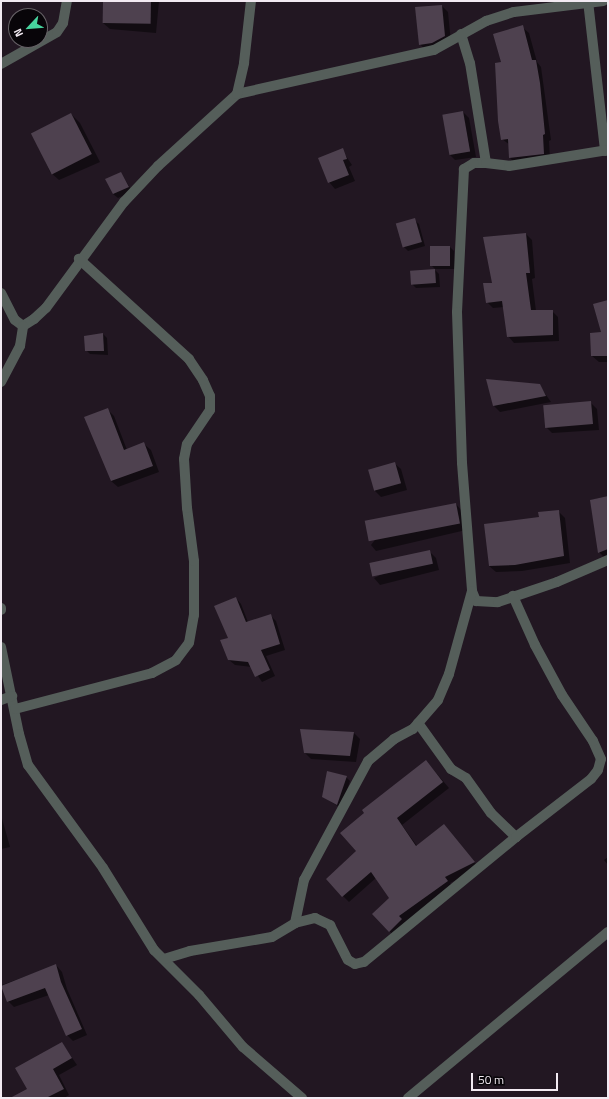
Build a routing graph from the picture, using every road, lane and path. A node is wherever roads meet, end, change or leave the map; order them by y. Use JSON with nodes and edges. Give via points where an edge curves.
{"nodes":[{"id":1,"x":67,"y":1,"type":"edge"},
{"id":2,"x":251,"y":1,"type":"edge"},
{"id":3,"x":603,"y":1,"type":"edge"},
{"id":4,"x":588,"y":2,"type":"edge"},
{"id":5,"x":461,"y":34,"type":"junction"},
{"id":6,"x":1,"y":64,"type":"edge"},
{"id":7,"x":237,"y":94,"type":"junction"},
{"id":8,"x":606,"y":151,"type":"edge"},
{"id":9,"x":486,"y":164,"type":"junction"},
{"id":10,"x":80,"y":259,"type":"junction"},
{"id":11,"x":1,"y":294,"type":"edge"},
{"id":12,"x":5,"y":314,"type":"edge"},
{"id":13,"x":23,"y":326,"type":"junction"},
{"id":14,"x":1,"y":382,"type":"edge"},
{"id":15,"x":608,"y":560,"type":"edge"},
{"id":16,"x":472,"y":591,"type":"junction"},
{"id":17,"x":512,"y":596,"type":"junction"},
{"id":18,"x":1,"y":647,"type":"edge"},
{"id":19,"x":12,"y":696,"type":"junction"},
{"id":20,"x":1,"y":700,"type":"edge"},
{"id":21,"x":15,"y":709,"type":"junction"},
{"id":22,"x":418,"y":723,"type":"junction"},
{"id":23,"x":516,"y":837,"type":"junction"},
{"id":24,"x":295,"y":923,"type":"junction"},
{"id":25,"x":608,"y":932,"type":"edge"},
{"id":26,"x":164,"y":959,"type":"junction"},
{"id":27,"x":302,"y":1098,"type":"edge"},
{"id":28,"x":408,"y":1098,"type":"edge"}],
"edges":[{"from":1,"to":6,"type":"street","via":[[63,23],[57,32]]},
{"from":2,"to":7,"type":"street","via":[[244,63]]},
{"from":3,"to":4,"type":"street"},
{"from":4,"to":5,"type":"street","via":[[514,12],[486,20]]},
{"from":4,"to":8,"type":"street"},
{"from":5,"to":7,"type":"street","via":[[434,50]]},
{"from":5,"to":9,"type":"street","via":[[470,63]]},
{"from":7,"to":10,"type":"street","via":[[153,171],[124,202]]},
{"from":8,"to":9,"type":"street","via":[[509,166]]},
{"from":9,"to":16,"type":"street","via":[[474,163],[464,169],[457,312],[462,463]]},
{"from":10,"to":13,"type":"street","via":[[46,308]]},
{"from":10,"to":21,"type":"street","via":[[189,359],[204,380],[210,396],[210,410],[187,444],[184,459],[186,508],[194,561],[194,615],[189,643],[176,660],[152,673]]},
{"from":11,"to":12,"type":"street"},
{"from":12,"to":13,"type":"street"},
{"from":13,"to":14,"type":"street","via":[[20,346]]},
{"from":15,"to":17,"type":"street","via":[[558,582]]},
{"from":16,"to":17,"type":"street","via":[[476,601],[498,602]]},
{"from":16,"to":22,"type":"street","via":[[444,687],[438,700]]},
{"from":17,"to":23,"type":"street","via":[[562,695],[602,759],[592,780]]},
{"from":18,"to":19,"type":"street"},
{"from":19,"to":20,"type":"street"},
{"from":19,"to":21,"type":"street"},
{"from":21,"to":26,"type":"street","via":[[28,765],[104,868],[154,950]]},
{"from":22,"to":23,"type":"street","via":[[447,764],[466,778],[491,813]]},
{"from":22,"to":24,"type":"street","via":[[368,761],[304,880]]},
{"from":23,"to":24,"type":"street","via":[[364,962],[355,964],[348,960],[330,925],[322,920],[315,918]]},
{"from":24,"to":26,"type":"street","via":[[272,936],[190,951]]},
{"from":25,"to":28,"type":"street"},
{"from":26,"to":27,"type":"street","via":[[243,1047]]}]}
